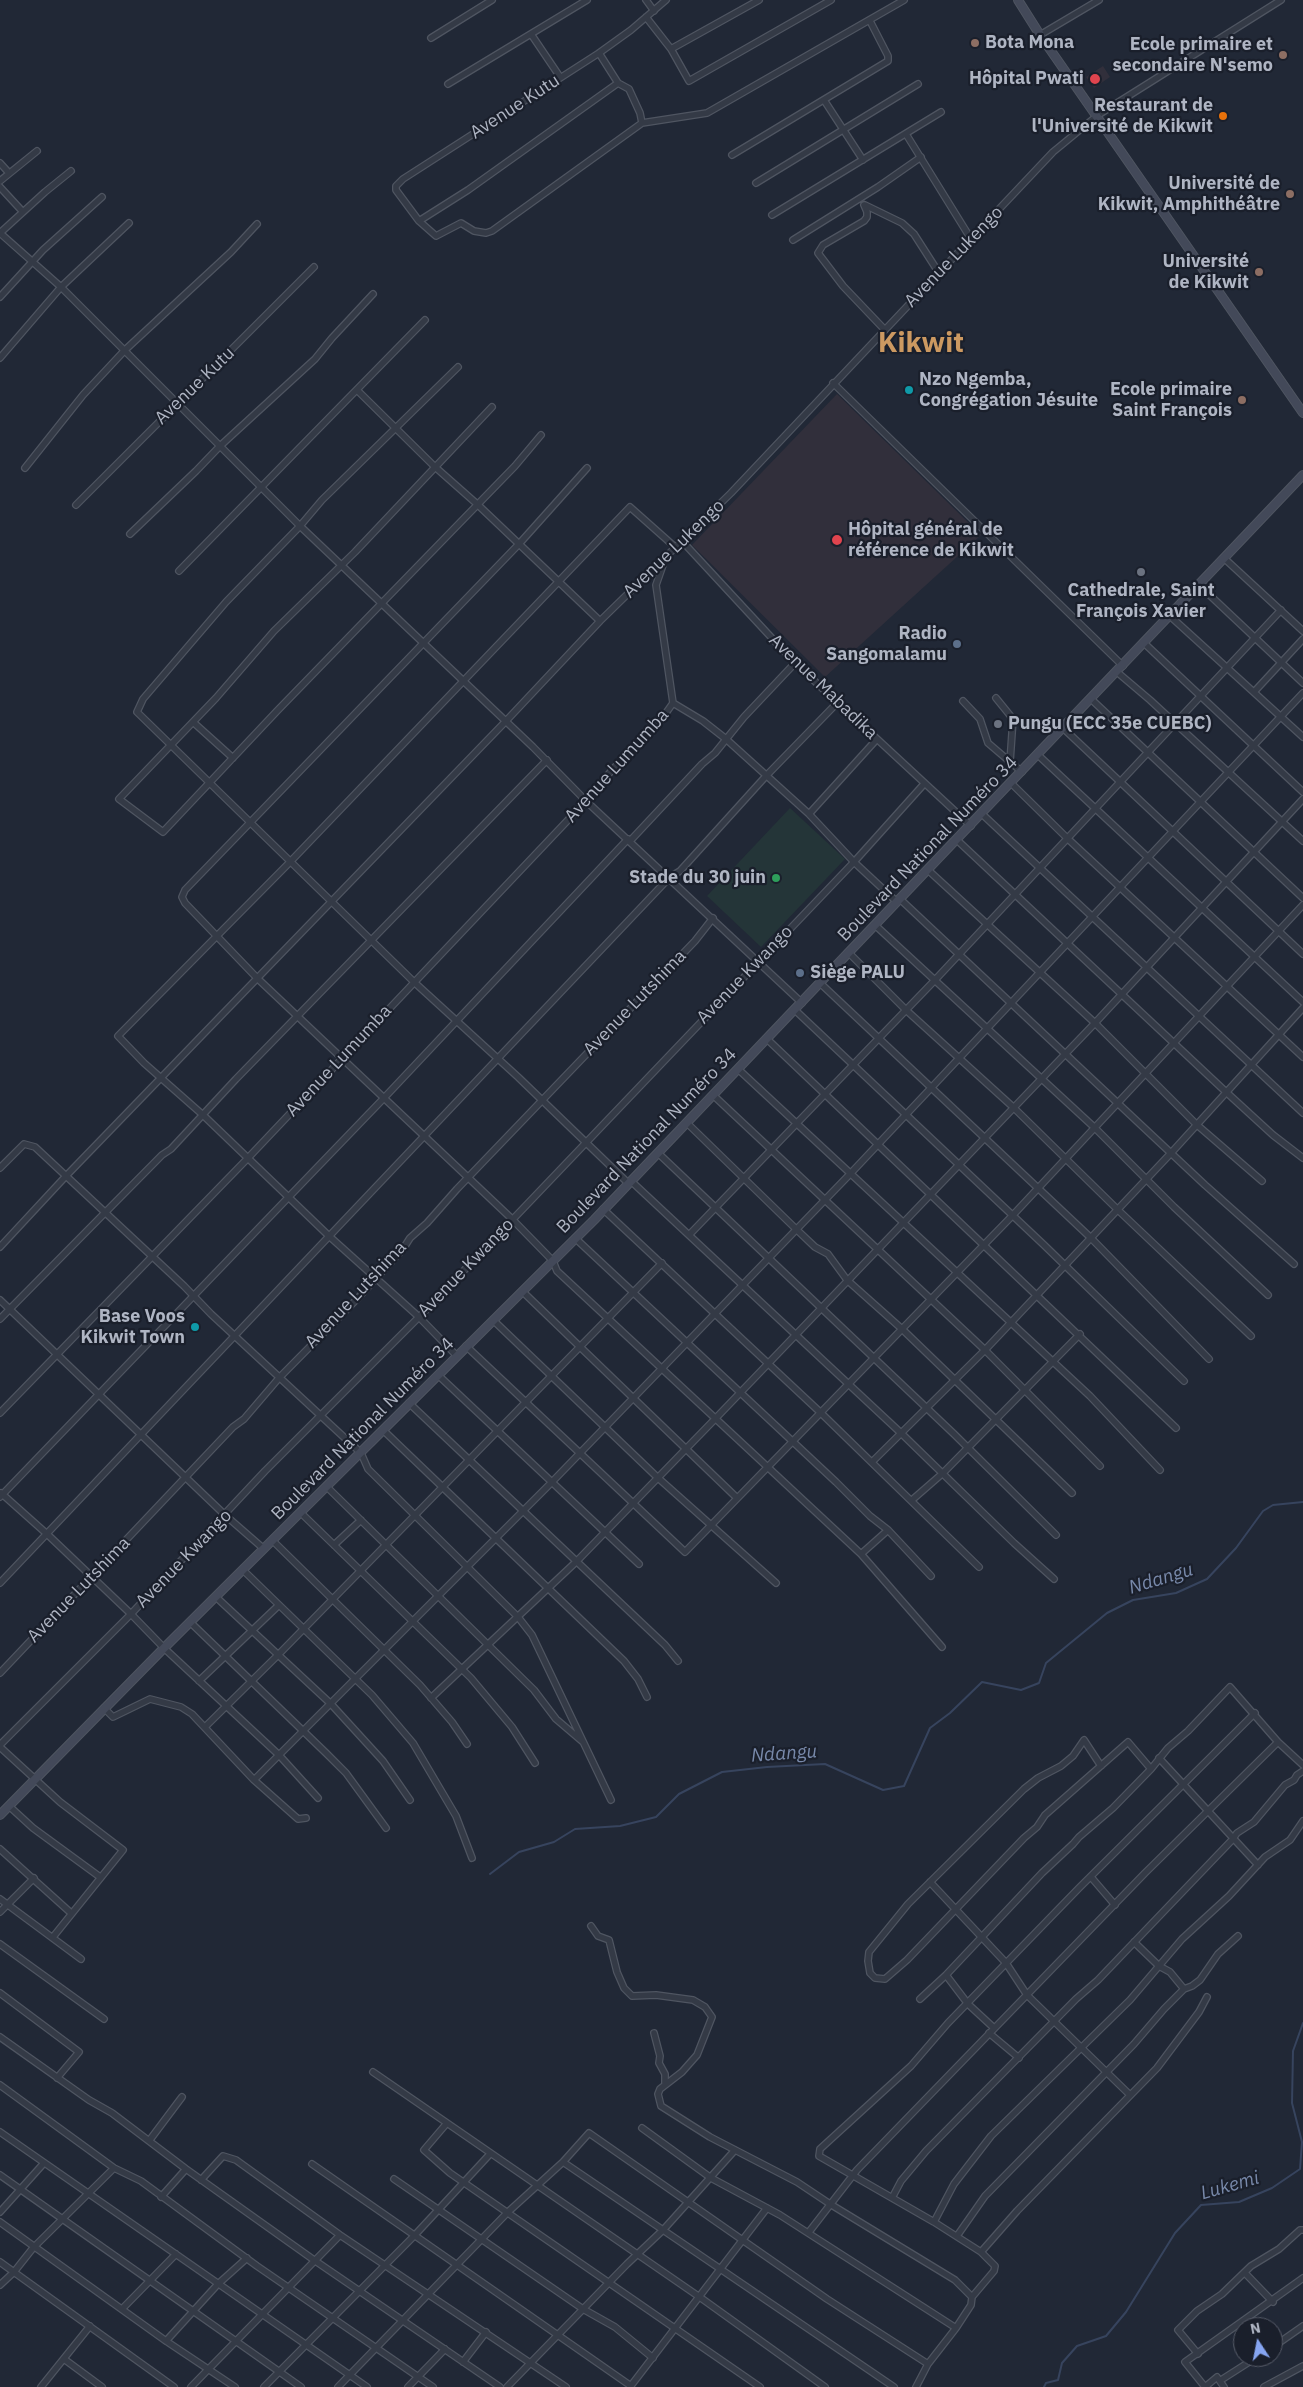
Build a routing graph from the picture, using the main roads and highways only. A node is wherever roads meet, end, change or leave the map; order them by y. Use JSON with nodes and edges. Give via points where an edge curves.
{"nodes":[{"id":1,"x":1018,"y":0,"type":"edge"},
{"id":2,"x":1303,"y":413,"type":"edge"},
{"id":3,"x":1303,"y":475,"type":"edge"},
{"id":4,"x":0,"y":1815,"type":"edge"}],
"edges":[{"from":1,"to":2,"type":"main road"},
{"from":3,"to":4,"type":"main road","name":"Boulevard National Numéro 34","via":[[630,1182]]}]}
